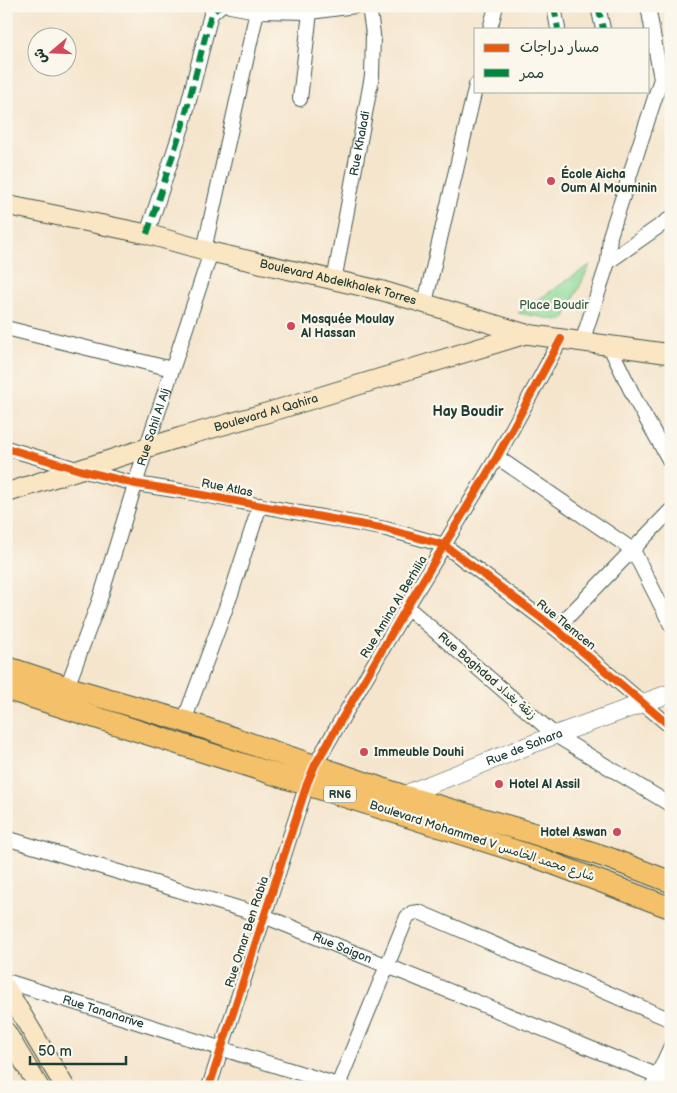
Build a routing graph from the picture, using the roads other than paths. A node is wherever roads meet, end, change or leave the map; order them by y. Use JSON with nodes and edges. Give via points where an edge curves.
{"nodes":[{"id":1,"x":220,"y":6,"type":"edge"},
{"id":2,"x":230,"y":6,"type":"edge"},
{"id":3,"x":355,"y":6,"type":"edge"},
{"id":4,"x":370,"y":6,"type":"edge"},
{"id":5,"x":496,"y":6,"type":"edge"},
{"id":6,"x":554,"y":6,"type":"edge"},
{"id":7,"x":598,"y":6,"type":"edge"},
{"id":8,"x":648,"y":6,"type":"edge"},
{"id":9,"x":257,"y":11,"type":"junction"},
{"id":10,"x":310,"y":12,"type":"junction"},
{"id":11,"x":490,"y":28,"type":"edge"},
{"id":12,"x":558,"y":28,"type":"edge"},
{"id":13,"x":603,"y":28,"type":"edge"},
{"id":14,"x":474,"y":92,"type":"edge"},
{"id":15,"x":300,"y":99,"type":"dead end"},
{"id":16,"x":6,"y":205,"type":"edge"},
{"id":17,"x":671,"y":218,"type":"edge"},
{"id":18,"x":147,"y":234,"type":"junction"},
{"id":19,"x":208,"y":251,"type":"junction"},
{"id":20,"x":608,"y":262,"type":"junction"},
{"id":21,"x":334,"y":281,"type":"junction"},
{"id":22,"x":425,"y":303,"type":"junction"},
{"id":23,"x":6,"y":328,"type":"edge"},
{"id":24,"x":526,"y":334,"type":"junction"},
{"id":25,"x":562,"y":339,"type":"junction"},
{"id":26,"x":582,"y":342,"type":"junction"},
{"id":27,"x":609,"y":346,"type":"junction"},
{"id":28,"x":671,"y":354,"type":"edge"},
{"id":29,"x":172,"y":369,"type":"junction"},
{"id":30,"x":666,"y":445,"type":"edge"},
{"id":31,"x":6,"y":448,"type":"edge"},
{"id":32,"x":146,"y":448,"type":"junction"},
{"id":33,"x":497,"y":457,"type":"junction"},
{"id":34,"x":671,"y":463,"type":"edge"},
{"id":35,"x":80,"y":470,"type":"junction"},
{"id":36,"x":136,"y":484,"type":"junction"},
{"id":37,"x":6,"y":493,"type":"edge"},
{"id":38,"x":260,"y":505,"type":"junction"},
{"id":39,"x":671,"y":510,"type":"edge"},
{"id":40,"x":444,"y":545,"type":"junction"},
{"id":41,"x":633,"y":550,"type":"junction"},
{"id":42,"x":407,"y":607,"type":"junction"},
{"id":43,"x":671,"y":625,"type":"edge"},
{"id":44,"x":556,"y":629,"type":"junction"},
{"id":45,"x":6,"y":668,"type":"edge"},
{"id":46,"x":67,"y":688,"type":"junction"},
{"id":47,"x":6,"y":689,"type":"edge"},
{"id":48,"x":671,"y":694,"type":"edge"},
{"id":49,"x":642,"y":704,"type":"junction"},
{"id":50,"x":184,"y":721,"type":"junction"},
{"id":51,"x":671,"y":727,"type":"edge"},
{"id":52,"x":556,"y":735,"type":"junction"},
{"id":53,"x":311,"y":774,"type":"junction"},
{"id":54,"x":401,"y":795,"type":"junction"},
{"id":55,"x":671,"y":805,"type":"edge"},
{"id":56,"x":381,"y":808,"type":"junction"},
{"id":57,"x":6,"y":838,"type":"edge"},
{"id":58,"x":671,"y":882,"type":"edge"},
{"id":59,"x":671,"y":908,"type":"edge"},
{"id":60,"x":264,"y":916,"type":"junction"},
{"id":61,"x":387,"y":966,"type":"junction"},
{"id":62,"x":6,"y":981,"type":"edge"},
{"id":63,"x":6,"y":988,"type":"edge"},
{"id":64,"x":671,"y":1020,"type":"edge"},
{"id":65,"x":6,"y":1032,"type":"edge"},
{"id":66,"x":671,"y":1046,"type":"edge"},
{"id":67,"x":222,"y":1048,"type":"junction"},
{"id":68,"x":654,"y":1081,"type":"edge"},
{"id":69,"x":671,"y":1081,"type":"edge"},
{"id":70,"x":341,"y":1086,"type":"edge"},
{"id":71,"x":39,"y":1087,"type":"edge"},
{"id":72,"x":65,"y":1087,"type":"edge"},
{"id":73,"x":209,"y":1087,"type":"edge"}],
"edges":[{"from":1,"to":18,"type":"street","via":[[211,14],[183,124]]},
{"from":2,"to":9,"type":"street"},
{"from":3,"to":10,"type":"street"},
{"from":4,"to":21,"type":"street","name":"Rue Khaladi","via":[[372,76]]},
{"from":5,"to":11,"type":"street"},
{"from":6,"to":12,"type":"street"},
{"from":7,"to":13,"type":"street"},
{"from":8,"to":20,"type":"street","via":[[660,79],[610,236]]},
{"from":9,"to":10,"type":"street"},
{"from":9,"to":19,"type":"street","name":"Rue Sahil Al Alj"},
{"from":10,"to":15,"type":"street"},
{"from":14,"to":22,"type":"street"},
{"from":16,"to":18,"type":"main road","name":"Boulevard Abdelkhalek Torres"},
{"from":17,"to":20,"type":"street"},
{"from":18,"to":19,"type":"main road","name":"Boulevard Abdelkhalek Torres"},
{"from":19,"to":21,"type":"main road","name":"Boulevard Abdelkhalek Torres"},
{"from":19,"to":29,"type":"street","name":"Rue Sahil Al Alj"},
{"from":20,"to":26,"type":"street"},
{"from":21,"to":22,"type":"main road","name":"Boulevard Abdelkhalek Torres"},
{"from":22,"to":24,"type":"main road","name":"Boulevard Abdelkhalek Torres"},
{"from":23,"to":29,"type":"street"},
{"from":24,"to":25,"type":"main road","name":"Boulevard Abdelkhalek Torres"},
{"from":24,"to":32,"type":"main road","name":"Boulevard Al Qahira"},
{"from":25,"to":26,"type":"main road","name":"Boulevard Abdelkhalek Torres"},
{"from":25,"to":33,"type":"street","name":"Rue Amina Al Berhilia"},
{"from":26,"to":27,"type":"main road","name":"Boulevard Abdelkhalek Torres"},
{"from":27,"to":28,"type":"main road","name":"Boulevard Abdelkhalek Torres"},
{"from":27,"to":30,"type":"street","via":[[636,402]]},
{"from":29,"to":32,"type":"street","name":"Rue Sahil Al Alj"},
{"from":30,"to":34,"type":"street"},
{"from":31,"to":35,"type":"street","name":"Rue Atlas"},
{"from":32,"to":35,"type":"main road","name":"Boulevard Al Qahira"},
{"from":32,"to":36,"type":"street","name":"Rue Sahil Al Alj"},
{"from":33,"to":40,"type":"street","name":"Rue Amina Al Berhilia"},
{"from":33,"to":41,"type":"street"},
{"from":35,"to":36,"type":"street","name":"Rue Atlas"},
{"from":35,"to":37,"type":"main road","name":"Boulevard Al Qahira"},
{"from":36,"to":38,"type":"street","name":"Rue Atlas"},
{"from":36,"to":46,"type":"street","name":"Rue Sahil Al Alj","via":[[100,599]]},
{"from":38,"to":40,"type":"street","name":"Rue Atlas","via":[[386,529]]},
{"from":38,"to":50,"type":"street"},
{"from":39,"to":41,"type":"street"},
{"from":40,"to":42,"type":"street","name":"Rue Amina Al Berhilia"},
{"from":40,"to":44,"type":"street","name":"Rue Tlemcen"},
{"from":41,"to":43,"type":"street"},
{"from":41,"to":44,"type":"street"},
{"from":42,"to":52,"type":"street","name":"Rue Baghdad زنقة بغداد"},
{"from":42,"to":53,"type":"street","name":"Rue Amina Al Berhilia"},
{"from":44,"to":49,"type":"street","name":"Rue Tlemcen"},
{"from":45,"to":46,"type":"main road","name":"Boulevard Mohammed V شارع محمد الخامس","number":"RN6"},
{"from":46,"to":50,"type":"main road","name":"Boulevard Mohammed V شارع محمد الخامس","number":"RN6"},
{"from":47,"to":53,"type":"main road","name":"Boulevard Mohammed V شارع محمد الخامس","number":"RN6"},
{"from":48,"to":49,"type":"street","name":"Rue de Sahara"},
{"from":49,"to":51,"type":"street","name":"Rue Tlemcen"},
{"from":49,"to":52,"type":"street","name":"Rue de Sahara"},
{"from":50,"to":53,"type":"main road","name":"Boulevard Mohammed V شارع محمد الخامس","number":"RN6"},
{"from":52,"to":54,"type":"street","name":"Rue de Sahara"},
{"from":52,"to":55,"type":"street","name":"Rue Baghdad زنقة بغداد"},
{"from":53,"to":54,"type":"main road","name":"Boulevard Mohammed V شارع محمد الخامس","number":"RN6"},
{"from":53,"to":56,"type":"main road","name":"Boulevard Mohammed V شارع محمد الخامس","number":"RN6"},
{"from":53,"to":60,"type":"street","name":"Rue Omar Ben Rabia"},
{"from":54,"to":56,"type":"street","name":"Rue de Sahara"},
{"from":54,"to":58,"type":"main road","name":"Boulevard Mohammed V شارع محمد الخامس","number":"RN6","via":[[532,833]]},
{"from":56,"to":59,"type":"main road","name":"Boulevard Mohammed V شارع محمد الخامس","number":"RN6","via":[[538,858]]},
{"from":57,"to":60,"type":"street","name":"Rue Saigon"},
{"from":60,"to":61,"type":"street","name":"Rue Saigon"},
{"from":60,"to":67,"type":"street","name":"Rue Omar Ben Rabia"},
{"from":61,"to":64,"type":"street","via":[[407,917],[419,912]]},
{"from":61,"to":68,"type":"street","name":"Rue Saigon"},
{"from":61,"to":70,"type":"street"},
{"from":62,"to":67,"type":"street","name":"Rue Tananarive"},
{"from":63,"to":72,"type":"main road"},
{"from":65,"to":71,"type":"main road"},
{"from":66,"to":68,"type":"street"},
{"from":67,"to":70,"type":"street","name":"Rue Tananarive"},
{"from":67,"to":73,"type":"street","name":"Rue Omar Ben Rabia"},
{"from":68,"to":69,"type":"street","name":"Rue Saigon"}]}
